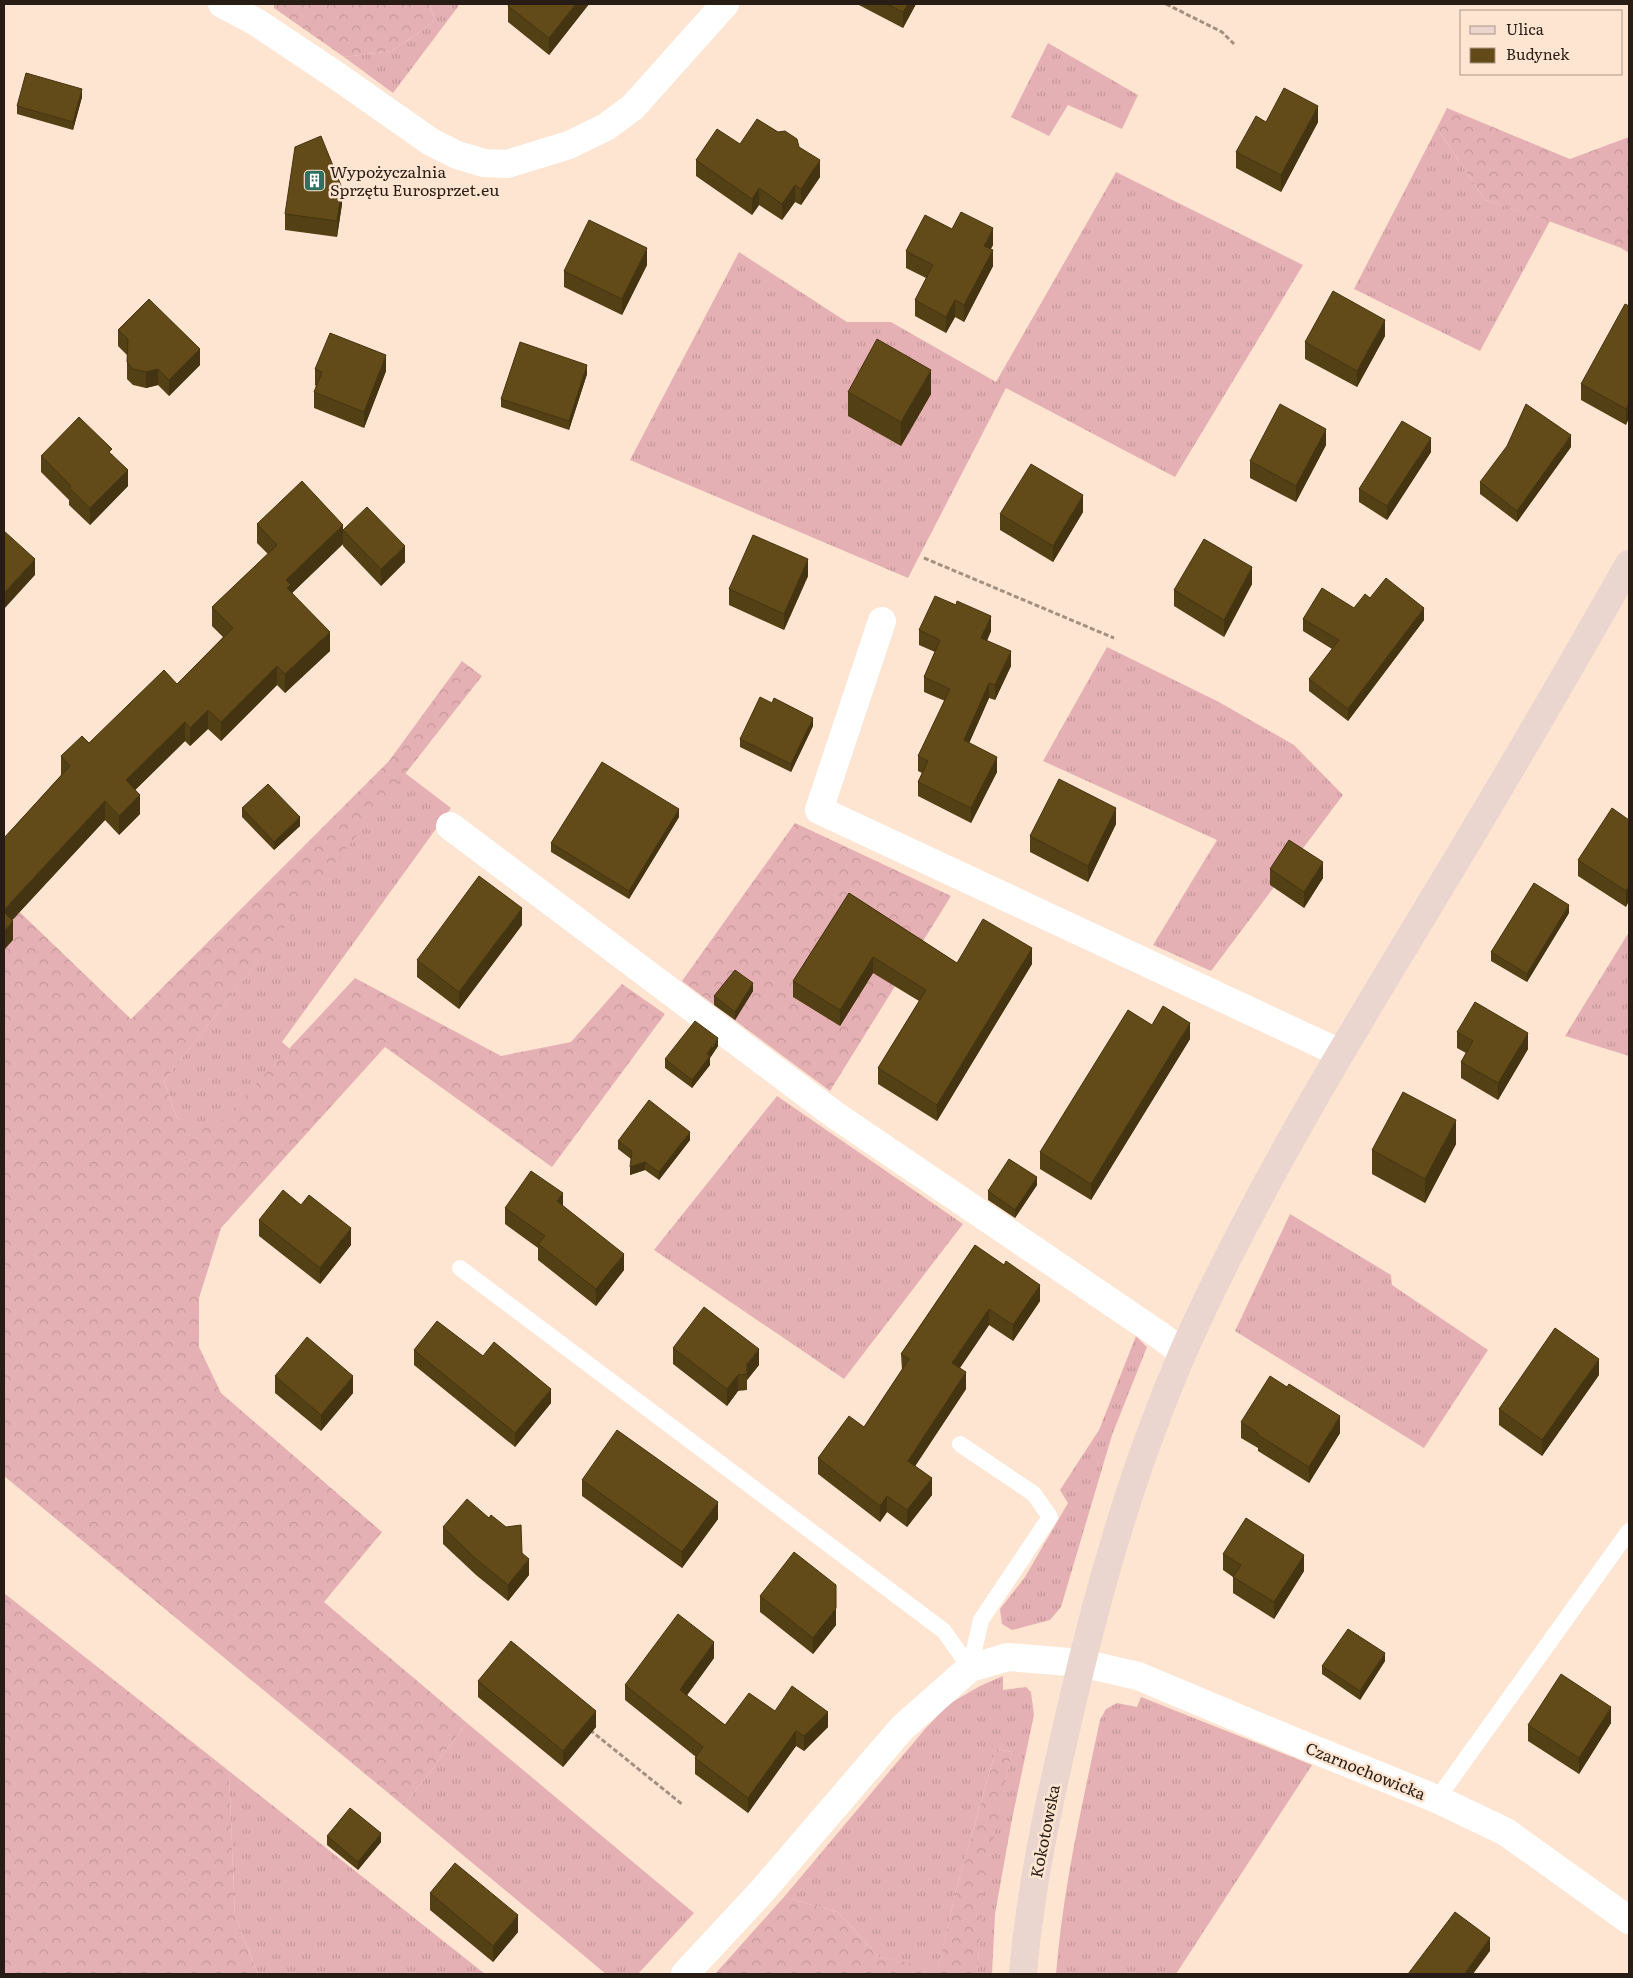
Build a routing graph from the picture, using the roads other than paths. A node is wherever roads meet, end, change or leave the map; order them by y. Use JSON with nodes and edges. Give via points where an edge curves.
{"nodes":[{"id":1,"x":222,"y":4,"type":"edge"},
{"id":2,"x":725,"y":4,"type":"edge"},
{"id":3,"x":1629,"y":564,"type":"edge"},
{"id":4,"x":882,"y":621,"type":"dead end"},
{"id":5,"x":450,"y":826,"type":"dead end"},
{"id":6,"x":1340,"y":1053,"type":"junction"},
{"id":7,"x":460,"y":1268,"type":"dead end"},
{"id":8,"x":1183,"y":1353,"type":"junction"},
{"id":9,"x":960,"y":1444,"type":"dead end"},
{"id":10,"x":1629,"y":1532,"type":"edge"},
{"id":11,"x":1081,"y":1663,"type":"junction"},
{"id":12,"x":970,"y":1668,"type":"junction"},
{"id":13,"x":1437,"y":1799,"type":"junction"},
{"id":14,"x":1629,"y":1920,"type":"edge"},
{"id":15,"x":685,"y":1974,"type":"edge"},
{"id":16,"x":1023,"y":1974,"type":"edge"}],
"edges":[{"from":1,"to":2,"type":"street","via":[[256,22],[431,142],[456,155],[484,163],[508,164],[569,145],[606,127],[633,108]]},
{"from":3,"to":6,"type":"street","name":"Kokotowska","via":[[1532,735]]},
{"from":4,"to":6,"type":"street","via":[[818,810]]},
{"from":5,"to":8,"type":"street","via":[[835,1115]]},
{"from":6,"to":8,"type":"street","name":"Kokotowska","via":[[1246,1221]]},
{"from":7,"to":12,"type":"lane","via":[[944,1631]]},
{"from":8,"to":11,"type":"street","name":"Kokotowska","via":[[1147,1440]]},
{"from":9,"to":12,"type":"lane","via":[[1034,1494],[1050,1517],[981,1620]]},
{"from":10,"to":13,"type":"lane"},
{"from":11,"to":12,"type":"street","name":"Czarnochowicka","via":[[1008,1657]]},
{"from":11,"to":13,"type":"street","name":"Czarnochowicka","via":[[1152,1681]]},
{"from":11,"to":16,"type":"street","name":"Kokotowska","via":[[1040,1845]]},
{"from":12,"to":15,"type":"street","via":[[902,1728],[763,1890]]},
{"from":13,"to":14,"type":"street","name":"Czarnochowicka","via":[[1506,1832]]}]}
